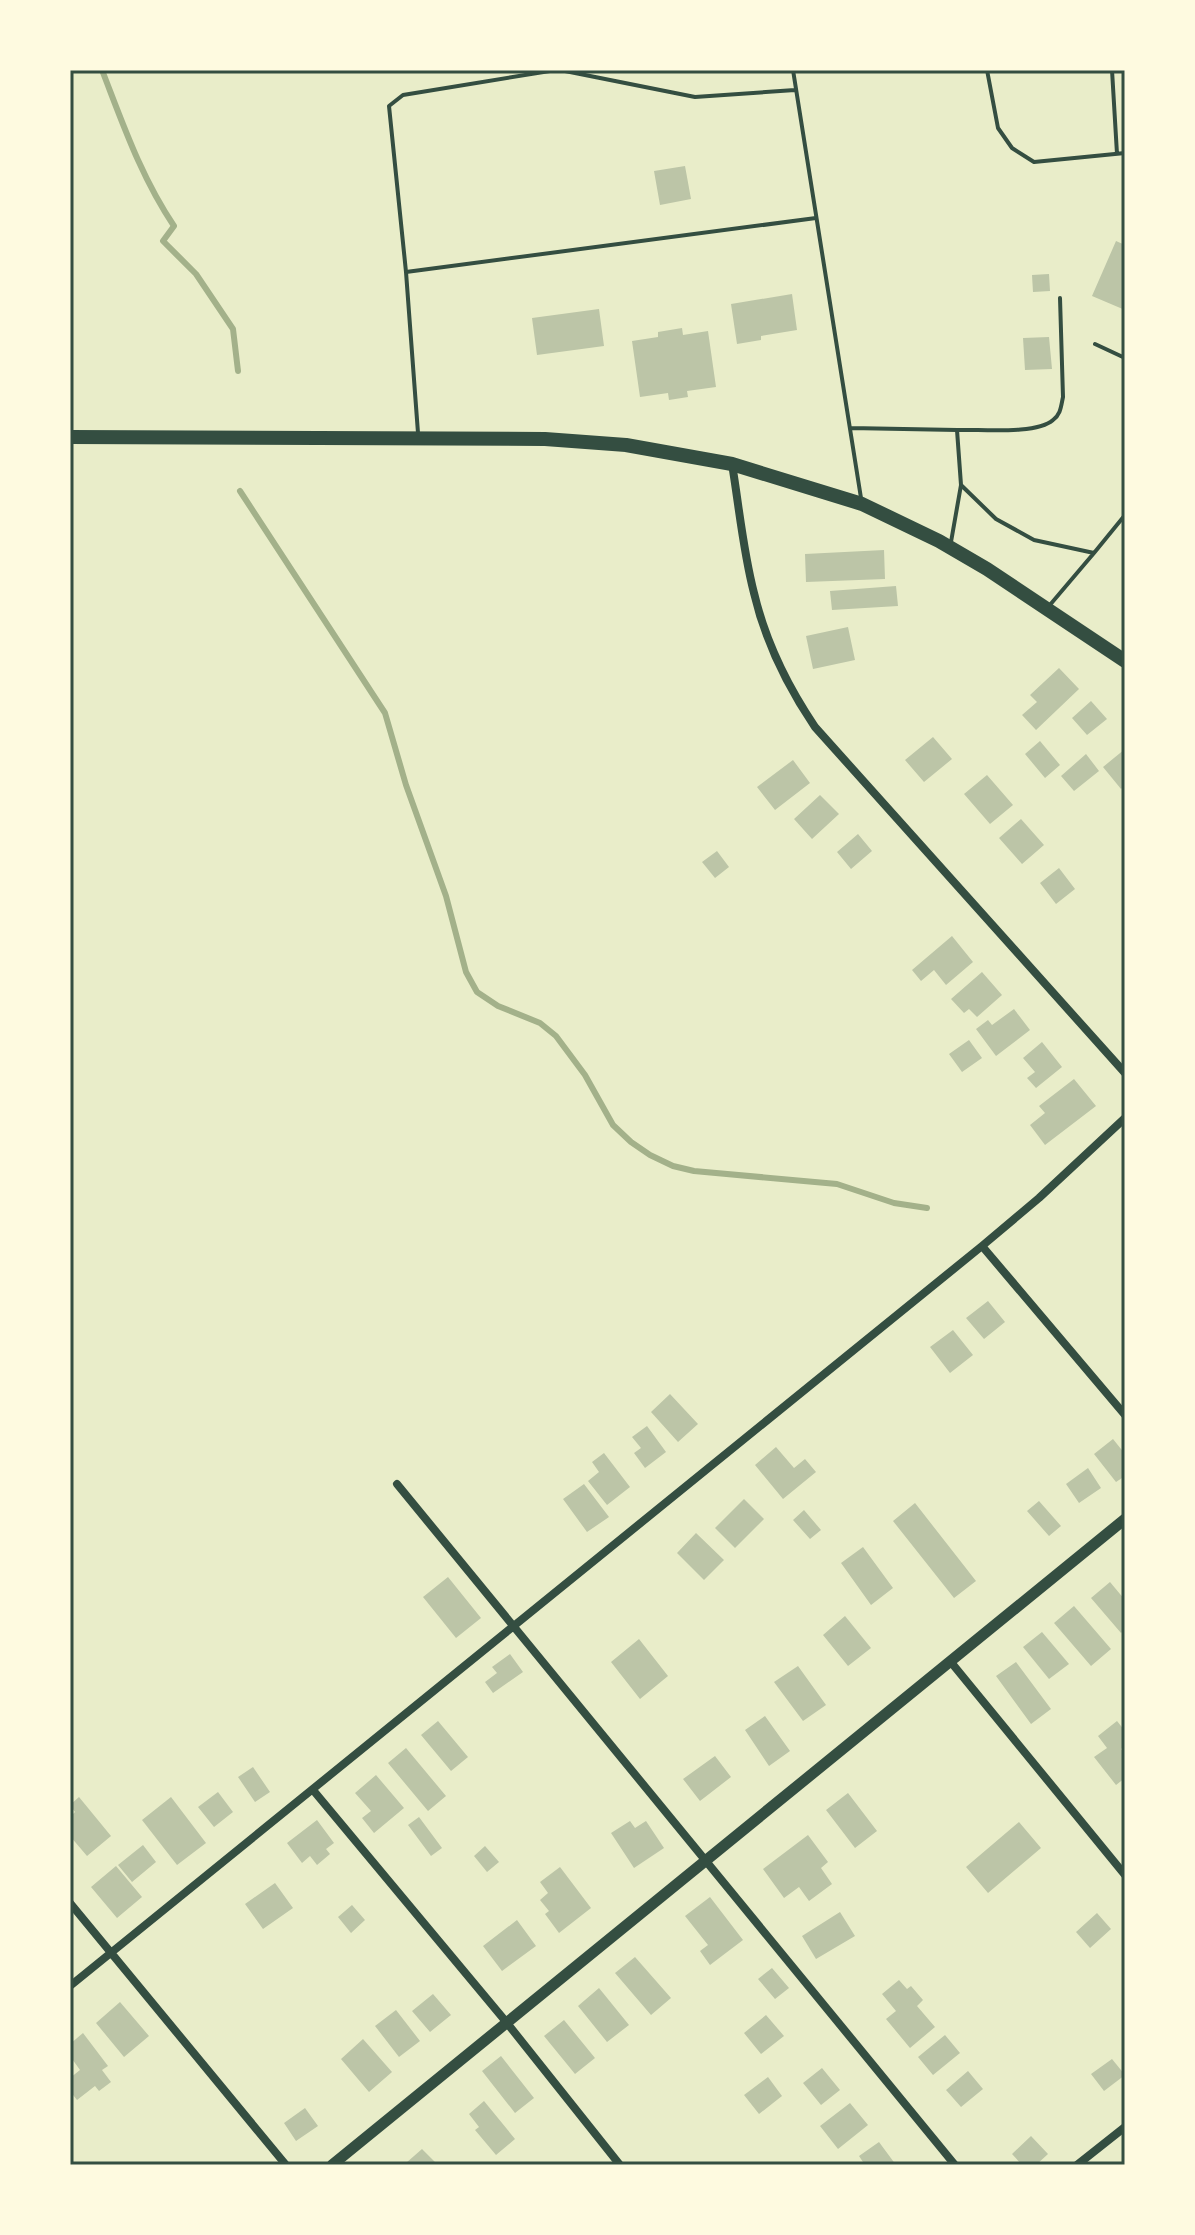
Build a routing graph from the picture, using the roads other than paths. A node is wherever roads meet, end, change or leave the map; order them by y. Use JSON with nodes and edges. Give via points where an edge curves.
{"nodes":[{"id":1,"x":558,"y":70,"type":"edge"},
{"id":2,"x":793,"y":70,"type":"edge"},
{"id":3,"x":987,"y":70,"type":"edge"},
{"id":4,"x":1112,"y":70,"type":"edge"},
{"id":5,"x":796,"y":90,"type":"junction"},
{"id":6,"x":1125,"y":153,"type":"edge"},
{"id":7,"x":1117,"y":154,"type":"junction"},
{"id":8,"x":816,"y":218,"type":"junction"},
{"id":9,"x":406,"y":272,"type":"junction"},
{"id":10,"x":1060,"y":298,"type":"dead end"},
{"id":11,"x":1095,"y":344,"type":"dead end"},
{"id":12,"x":1125,"y":358,"type":"edge"},
{"id":13,"x":849,"y":428,"type":"junction"},
{"id":14,"x":957,"y":430,"type":"junction"},
{"id":15,"x":70,"y":437,"type":"edge"},
{"id":16,"x":418,"y":438,"type":"junction"},
{"id":17,"x":732,"y":464,"type":"junction"},
{"id":18,"x":961,"y":485,"type":"junction"},
{"id":19,"x":862,"y":504,"type":"junction"},
{"id":20,"x":1125,"y":515,"type":"edge"},
{"id":21,"x":950,"y":548,"type":"junction"},
{"id":22,"x":1094,"y":553,"type":"junction"},
{"id":23,"x":1047,"y":608,"type":"junction"},
{"id":24,"x":1125,"y":661,"type":"edge"},
{"id":25,"x":1125,"y":1073,"type":"edge"},
{"id":26,"x":1125,"y":1118,"type":"edge"},
{"id":27,"x":982,"y":1246,"type":"junction"},
{"id":28,"x":1125,"y":1415,"type":"edge"},
{"id":29,"x":397,"y":1484,"type":"dead end"},
{"id":30,"x":1125,"y":1519,"type":"edge"},
{"id":31,"x":513,"y":1626,"type":"junction"},
{"id":32,"x":950,"y":1661,"type":"junction"},
{"id":33,"x":313,"y":1790,"type":"junction"},
{"id":34,"x":707,"y":1859,"type":"junction"},
{"id":35,"x":1125,"y":1875,"type":"edge"},
{"id":36,"x":70,"y":1903,"type":"edge"},
{"id":37,"x":112,"y":1953,"type":"junction"},
{"id":38,"x":70,"y":1986,"type":"edge"},
{"id":39,"x":507,"y":2023,"type":"junction"},
{"id":40,"x":1125,"y":2127,"type":"edge"},
{"id":41,"x":286,"y":2165,"type":"edge"},
{"id":42,"x":332,"y":2165,"type":"edge"},
{"id":43,"x":620,"y":2165,"type":"edge"},
{"id":44,"x":955,"y":2165,"type":"edge"},
{"id":45,"x":1077,"y":2165,"type":"edge"}],
"edges":[{"from":1,"to":5,"type":"lane","via":[[695,97]]},
{"from":1,"to":9,"type":"lane","via":[[403,95],[389,106]]},
{"from":2,"to":5,"type":"lane"},
{"from":3,"to":7,"type":"lane","via":[[998,128],[1012,148],[1034,162]]},
{"from":4,"to":7,"type":"lane"},
{"from":5,"to":8,"type":"lane"},
{"from":6,"to":7,"type":"lane"},
{"from":8,"to":9,"type":"lane"},
{"from":8,"to":13,"type":"lane"},
{"from":9,"to":16,"type":"lane"},
{"from":10,"to":14,"type":"lane","via":[[1060,413],[1038,428]]},
{"from":11,"to":12,"type":"lane"},
{"from":13,"to":14,"type":"lane"},
{"from":13,"to":19,"type":"lane"},
{"from":14,"to":18,"type":"lane"},
{"from":15,"to":16,"type":"main road"},
{"from":16,"to":17,"type":"main road","via":[[626,445]]},
{"from":17,"to":19,"type":"main road"},
{"from":17,"to":25,"type":"street","via":[[754,593],[797,700],[815,727]]},
{"from":18,"to":21,"type":"lane"},
{"from":18,"to":22,"type":"lane","via":[[996,519],[1034,540]]},
{"from":19,"to":21,"type":"main road"},
{"from":20,"to":22,"type":"lane"},
{"from":21,"to":23,"type":"main road"},
{"from":22,"to":23,"type":"lane"},
{"from":23,"to":24,"type":"main road"},
{"from":26,"to":27,"type":"street"},
{"from":27,"to":28,"type":"street"},
{"from":27,"to":31,"type":"street"},
{"from":29,"to":31,"type":"street"},
{"from":30,"to":32,"type":"street"},
{"from":31,"to":33,"type":"street"},
{"from":31,"to":34,"type":"street"},
{"from":32,"to":34,"type":"street"},
{"from":32,"to":35,"type":"street"},
{"from":33,"to":37,"type":"street"},
{"from":33,"to":39,"type":"street"},
{"from":34,"to":39,"type":"street"},
{"from":34,"to":44,"type":"street"},
{"from":36,"to":37,"type":"street"},
{"from":37,"to":38,"type":"street"},
{"from":37,"to":41,"type":"street"},
{"from":39,"to":42,"type":"street"},
{"from":39,"to":43,"type":"street"},
{"from":40,"to":45,"type":"street"}]}
